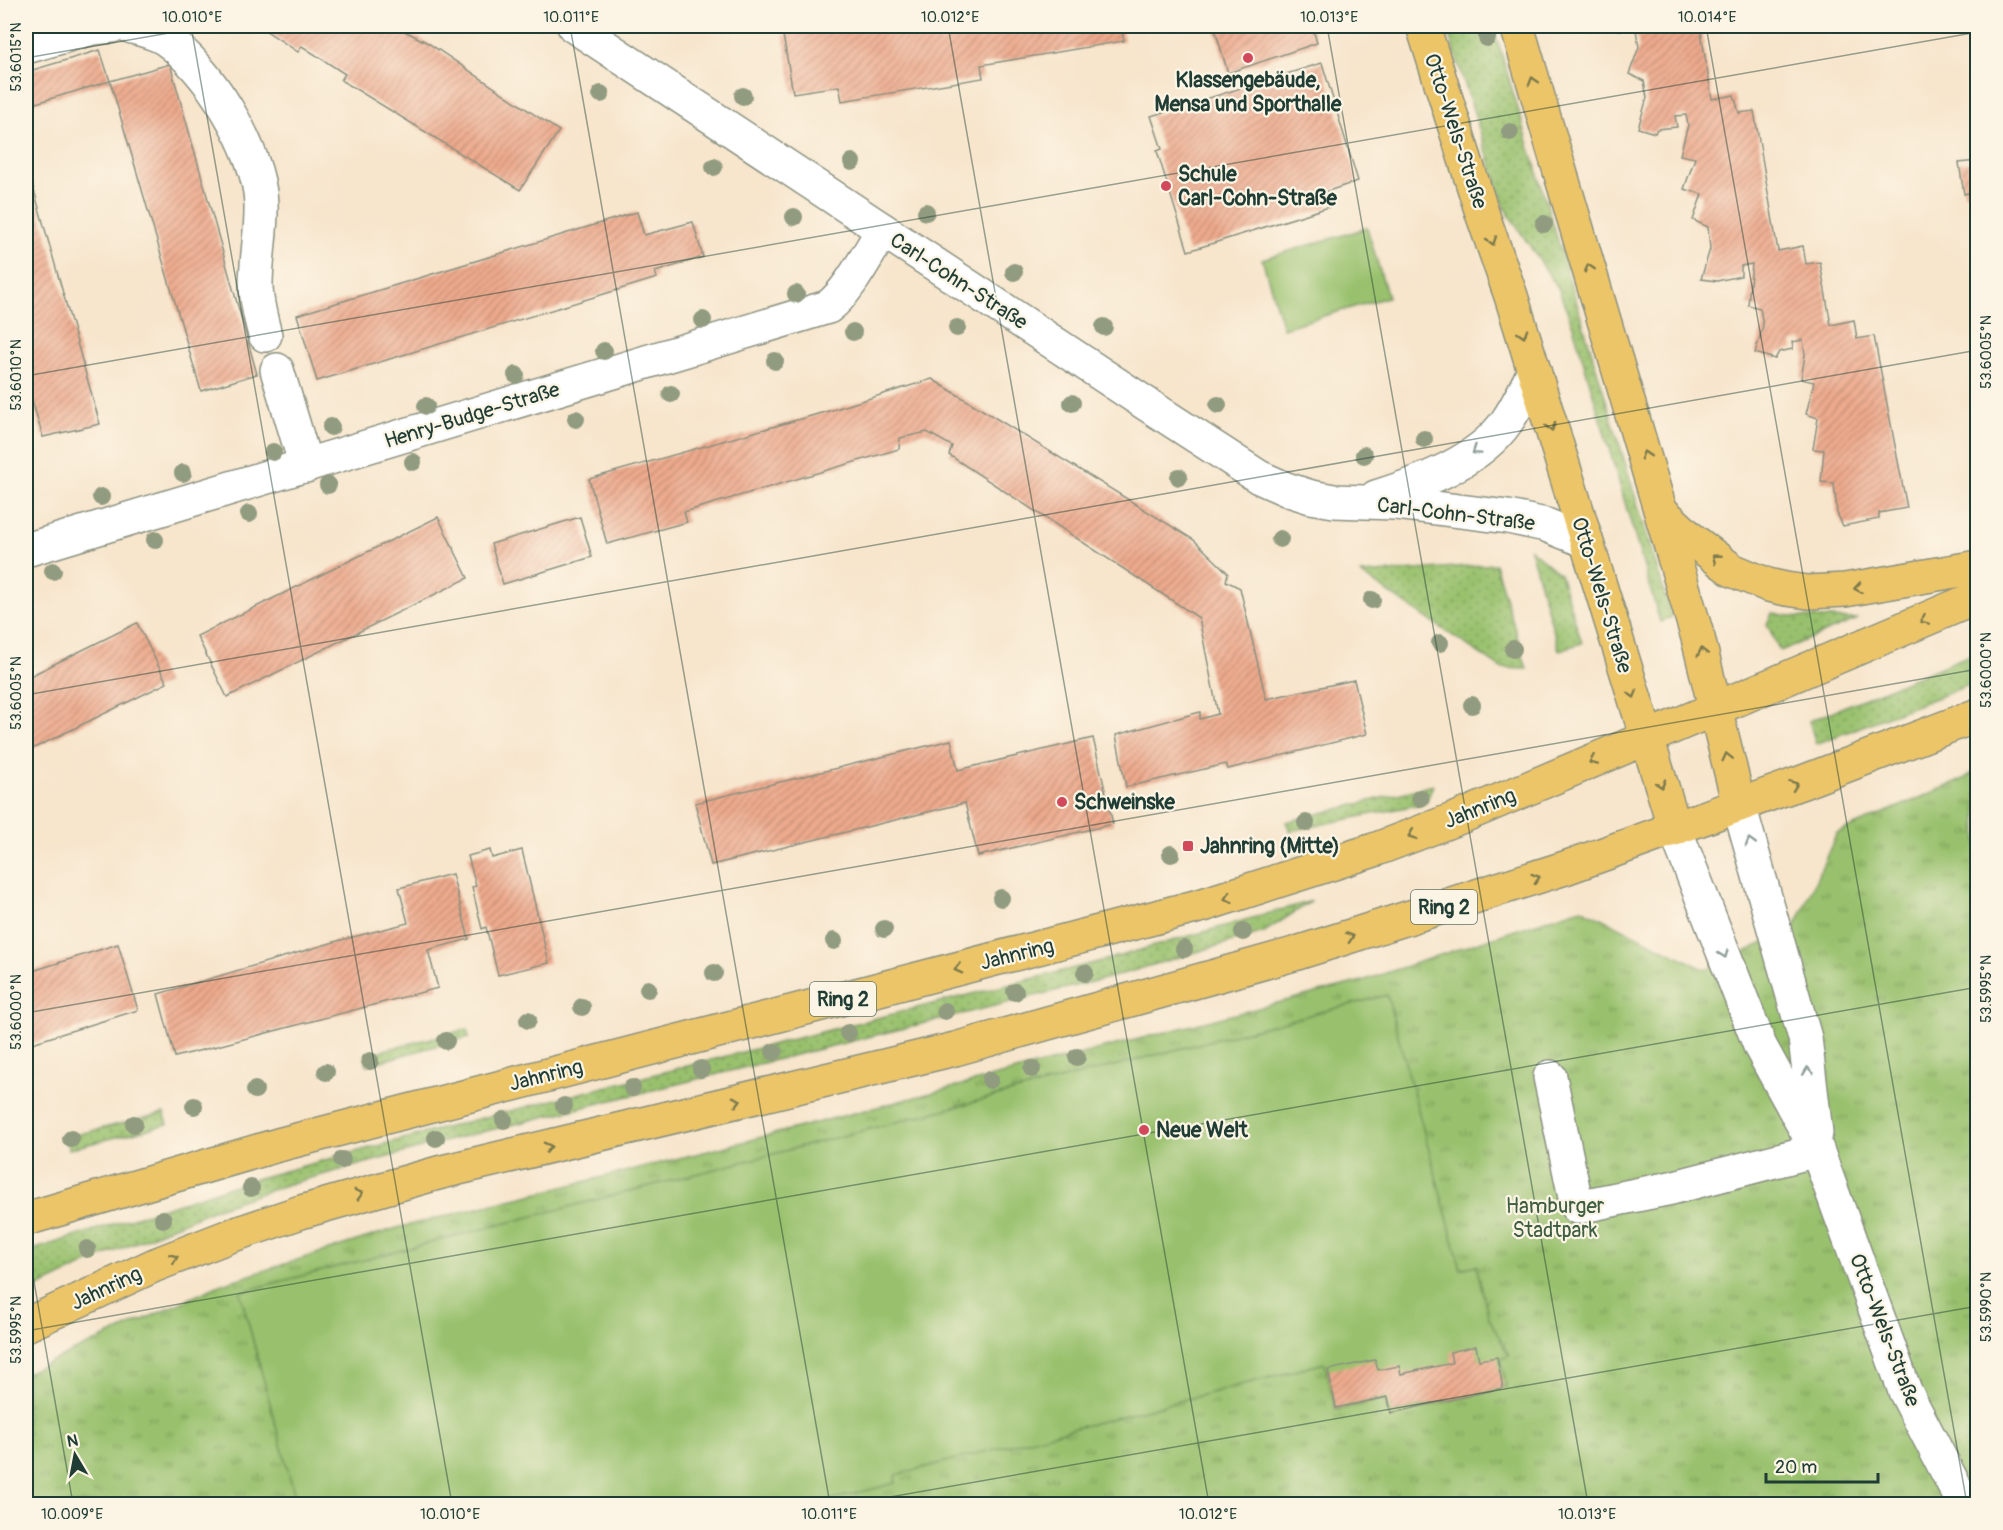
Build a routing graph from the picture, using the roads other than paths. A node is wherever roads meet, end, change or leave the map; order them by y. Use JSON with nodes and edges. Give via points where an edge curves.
{"nodes":[{"id":1,"x":112,"y":26,"type":"edge"},
{"id":2,"x":129,"y":26,"type":"edge"},
{"id":3,"x":574,"y":26,"type":"edge"},
{"id":4,"x":1423,"y":26,"type":"edge"},
{"id":5,"x":1517,"y":26,"type":"edge"},
{"id":6,"x":26,"y":47,"type":"edge"},
{"id":7,"x":883,"y":230,"type":"junction"},
{"id":8,"x":265,"y":335,"type":"dead end"},
{"id":9,"x":277,"y":370,"type":"dead end"},
{"id":10,"x":1534,"y":371,"type":"junction"},
{"id":11,"x":306,"y":466,"type":"junction"},
{"id":12,"x":1359,"y":503,"type":"junction"},
{"id":13,"x":1661,"y":511,"type":"junction"},
{"id":14,"x":1586,"y":541,"type":"junction"},
{"id":15,"x":26,"y":550,"type":"edge"},
{"id":16,"x":1977,"y":567,"type":"edge"},
{"id":17,"x":1977,"y":597,"type":"edge"},
{"id":18,"x":1715,"y":709,"type":"junction"},
{"id":19,"x":1977,"y":715,"type":"edge"},
{"id":20,"x":1647,"y":739,"type":"junction"},
{"id":21,"x":1739,"y":805,"type":"junction"},
{"id":22,"x":1675,"y":829,"type":"junction"},
{"id":23,"x":1550,"y":1077,"type":"dead end"},
{"id":24,"x":1818,"y":1150,"type":"junction"},
{"id":25,"x":26,"y":1219,"type":"edge"},
{"id":26,"x":26,"y":1326,"type":"edge"},
{"id":27,"x":1964,"y":1504,"type":"edge"}],
"edges":[{"from":1,"to":6,"type":"street"},
{"from":2,"to":8,"type":"street","via":[[162,37],[189,58],[225,106],[249,148],[261,200],[256,286]]},
{"from":3,"to":7,"type":"street","name":"Carl-Cohn-Straße"},
{"from":4,"to":10,"type":"main road","name":"Otto-Wels-Straße","one_way":true},
{"from":13,"to":5,"type":"main road","name":"Otto-Wels-Straße","one_way":true},
{"from":7,"to":11,"type":"street","name":"Henry-Budge-Straße","via":[[844,291],[828,307]]},
{"from":7,"to":12,"type":"street","name":"Carl-Cohn-Straße","via":[[1259,477],[1311,497]]},
{"from":9,"to":11,"type":"street"},
{"from":10,"to":12,"type":"street","name":"Carl-Cohn-Straße","one_way":true,"via":[[1507,421],[1489,442],[1451,467]]},
{"from":10,"to":14,"type":"main road","name":"Otto-Wels-Straße","one_way":true},
{"from":11,"to":15,"type":"street","name":"Henry-Budge-Straße"},
{"from":12,"to":14,"type":"street","name":"Carl-Cohn-Straße","via":[[1395,503],[1508,517],[1546,525]]},
{"from":16,"to":13,"type":"main road","one_way":true,"via":[[1845,590],[1786,589],[1732,570]]},
{"from":18,"to":13,"type":"main road","name":"Otto-Wels-Straße","one_way":true},
{"from":14,"to":20,"type":"main road","name":"Otto-Wels-Straße","one_way":true},
{"from":17,"to":18,"type":"main road","name":"Jahnring","number":"Ring 2","one_way":true},
{"from":18,"to":20,"type":"main road","name":"Jahnring","number":"Ring 2"},
{"from":21,"to":18,"type":"main road","name":"Otto-Wels-Straße","one_way":true},
{"from":21,"to":19,"type":"main road","name":"Jahnring","number":"Ring 2","one_way":true},
{"from":20,"to":22,"type":"main road","name":"Otto-Wels-Straße","one_way":true},
{"from":20,"to":25,"type":"main road","name":"Jahnring","number":"Ring 2","one_way":true,"via":[[1374,850],[1203,905],[278,1145]]},
{"from":21,"to":22,"type":"main road","name":"Jahnring","number":"Ring 2"},
{"from":24,"to":21,"type":"street","name":"Otto-Wels-Straße","one_way":true,"via":[[1805,1038]]},
{"from":22,"to":24,"type":"street","name":"Otto-Wels-Straße","one_way":true,"via":[[1760,1046]]},
{"from":26,"to":22,"type":"main road","name":"Jahnring","number":"Ring 2","one_way":true,"via":[[155,1265],[301,1212],[449,1171],[967,1046],[1294,954]]},
{"from":23,"to":24,"type":"street","via":[[1577,1208]]},
{"from":24,"to":27,"type":"street","name":"Otto-Wels-Straße","via":[[1905,1391]]}]}
